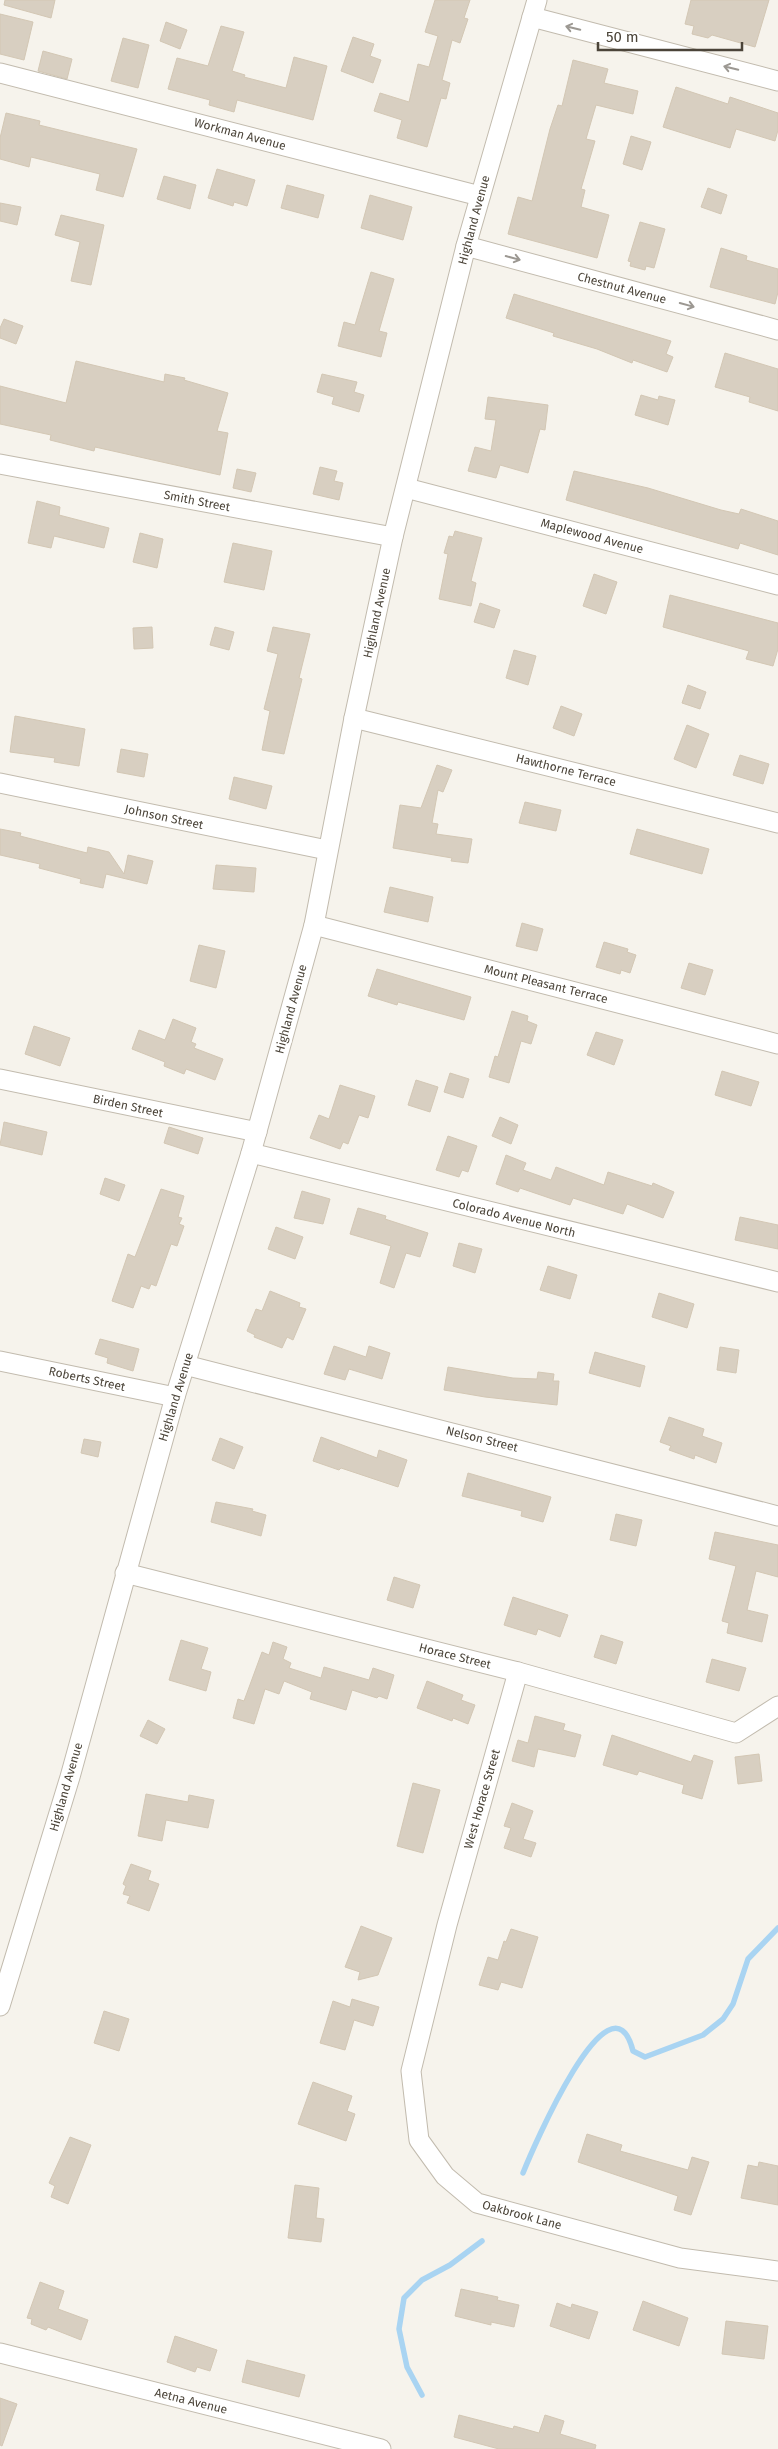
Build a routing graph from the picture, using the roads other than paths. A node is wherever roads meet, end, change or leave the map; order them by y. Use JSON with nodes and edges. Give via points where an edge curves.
{"nodes":[{"id":1,"x":534,"y":8,"type":"edge"},
{"id":2,"x":0,"y":73,"type":"edge"},
{"id":3,"x":778,"y":81,"type":"edge"},
{"id":4,"x":480,"y":196,"type":"junction"},
{"id":5,"x":466,"y":246,"type":"junction"},
{"id":6,"x":778,"y":330,"type":"edge"},
{"id":7,"x":0,"y":464,"type":"edge"},
{"id":8,"x":406,"y":488,"type":"junction"},
{"id":9,"x":393,"y":537,"type":"junction"},
{"id":10,"x":778,"y":584,"type":"edge"},
{"id":11,"x":354,"y":718,"type":"junction"},
{"id":12,"x":0,"y":783,"type":"edge"},
{"id":13,"x":778,"y":822,"type":"edge"},
{"id":14,"x":328,"y":850,"type":"junction"},
{"id":15,"x":314,"y":924,"type":"junction"},
{"id":16,"x":778,"y":1044,"type":"edge"},
{"id":17,"x":0,"y":1079,"type":"edge"},
{"id":18,"x":257,"y":1132,"type":"junction"},
{"id":19,"x":251,"y":1153,"type":"junction"},
{"id":20,"x":778,"y":1282,"type":"edge"},
{"id":21,"x":0,"y":1361,"type":"edge"},
{"id":22,"x":185,"y":1365,"type":"junction"},
{"id":23,"x":175,"y":1397,"type":"junction"},
{"id":24,"x":778,"y":1516,"type":"edge"},
{"id":25,"x":125,"y":1573,"type":"junction"},
{"id":26,"x":518,"y":1672,"type":"junction"},
{"id":27,"x":778,"y":1706,"type":"edge"},
{"id":28,"x":447,"y":1925,"type":"joint"},
{"id":29,"x":0,"y":2006,"type":"edge"},
{"id":30,"x":778,"y":2271,"type":"edge"},
{"id":31,"x":0,"y":2353,"type":"edge"},
{"id":32,"x":315,"y":2441,"type":"edge"},
{"id":33,"x":381,"y":2449,"type":"edge"}],
"edges":[{"from":3,"to":1,"type":"street","one_way":true},
{"from":1,"to":4,"type":"street","name":"Highland Avenue"},
{"from":2,"to":4,"type":"street","name":"Workman Avenue"},
{"from":4,"to":5,"type":"street","name":"Highland Avenue"},
{"from":5,"to":6,"type":"street","name":"Chestnut Avenue","one_way":true},
{"from":5,"to":8,"type":"street","name":"Highland Avenue"},
{"from":7,"to":9,"type":"street","name":"Smith Street"},
{"from":8,"to":9,"type":"street","name":"Highland Avenue"},
{"from":8,"to":10,"type":"street","name":"Maplewood Avenue"},
{"from":9,"to":11,"type":"street","name":"Highland Avenue"},
{"from":11,"to":13,"type":"street","name":"Hawthorne Terrace"},
{"from":11,"to":14,"type":"street","name":"Highland Avenue"},
{"from":12,"to":14,"type":"street","name":"Johnson Street"},
{"from":14,"to":15,"type":"street","name":"Highland Avenue"},
{"from":15,"to":16,"type":"street","name":"Mount Pleasant Terrace"},
{"from":15,"to":18,"type":"street","name":"Highland Avenue"},
{"from":17,"to":18,"type":"street","name":"Birden Street"},
{"from":18,"to":19,"type":"street","name":"Highland Avenue"},
{"from":19,"to":20,"type":"street","name":"Colorado Avenue North"},
{"from":19,"to":22,"type":"street","name":"Highland Avenue"},
{"from":21,"to":23,"type":"street","name":"Roberts Street"},
{"from":22,"to":23,"type":"street","name":"Highland Avenue"},
{"from":22,"to":24,"type":"street","name":"Nelson Street"},
{"from":23,"to":25,"type":"street","name":"Highland Avenue"},
{"from":25,"to":26,"type":"street","name":"Horace Street"},
{"from":25,"to":29,"type":"street","name":"Highland Avenue","via":[[70,1777]]},
{"from":26,"to":27,"type":"street","name":"Horace Street","via":[[736,1733]]},
{"from":26,"to":28,"type":"street","name":"West Horace Street"},
{"from":28,"to":30,"type":"street","name":"Oakbrook Lane","via":[[411,2071],[419,2140],[445,2176],[477,2203],[680,2258]]},
{"from":31,"to":32,"type":"street","name":"Aetna Avenue"},
{"from":32,"to":33,"type":"street","name":"Aetna Avenue"}]}
